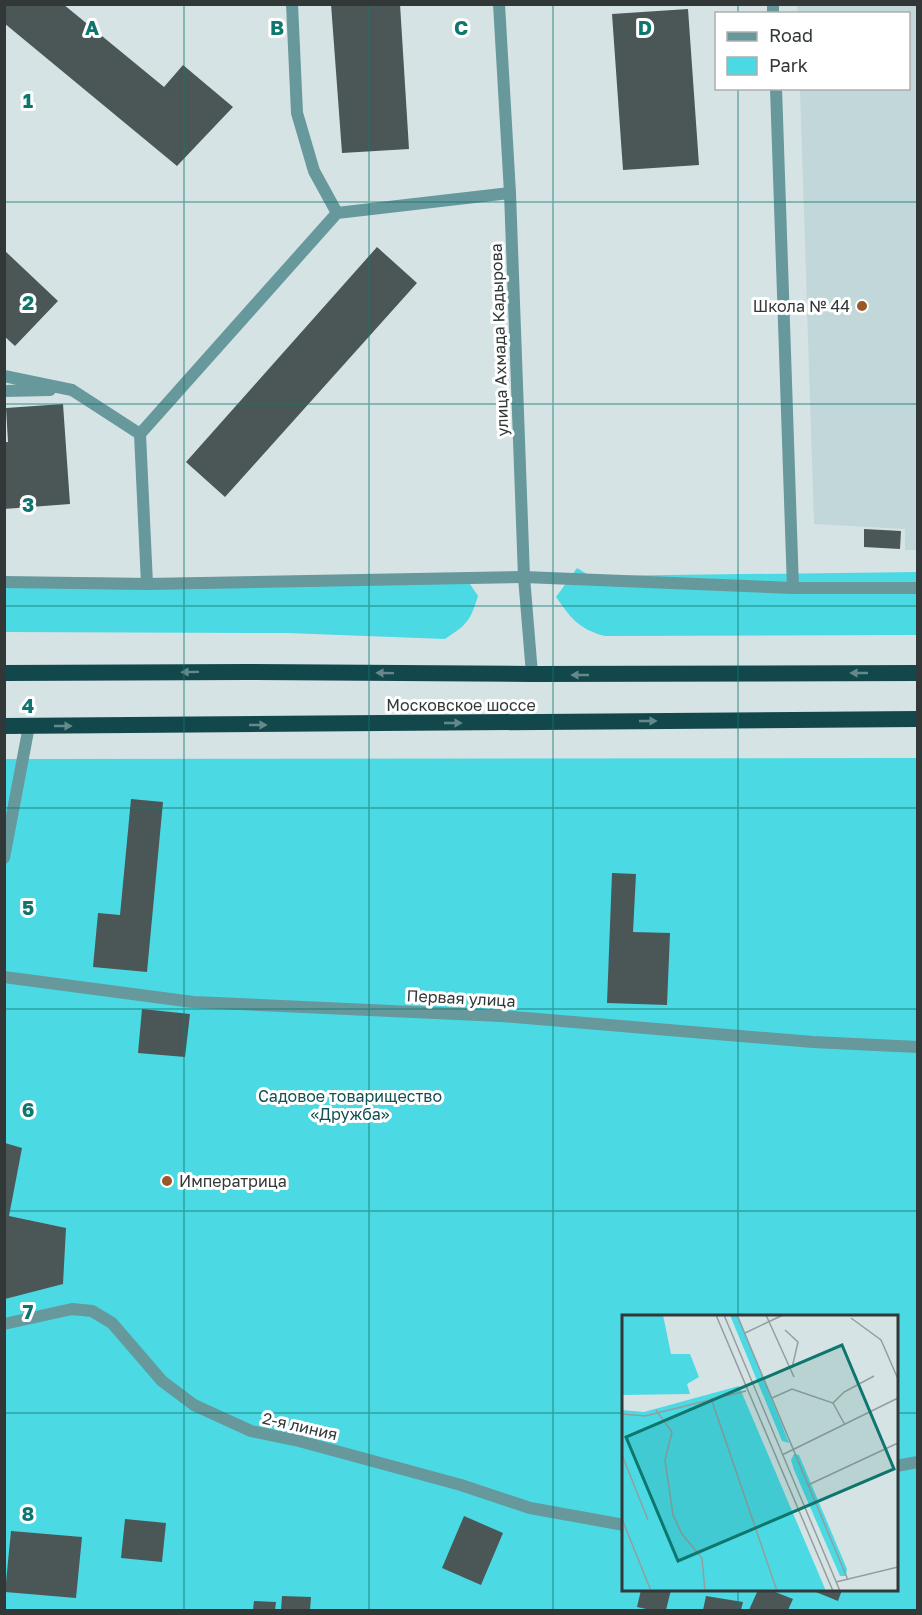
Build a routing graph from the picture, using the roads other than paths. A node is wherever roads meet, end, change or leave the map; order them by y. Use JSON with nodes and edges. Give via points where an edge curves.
{"nodes":[{"id":1,"x":292,"y":4,"type":"edge"},
{"id":2,"x":499,"y":4,"type":"edge"},
{"id":3,"x":776,"y":90,"type":"edge"},
{"id":4,"x":510,"y":193,"type":"junction"},
{"id":5,"x":337,"y":213,"type":"junction"},
{"id":6,"x":4,"y":376,"type":"edge"},
{"id":7,"x":72,"y":390,"type":"junction"},
{"id":8,"x":4,"y":391,"type":"edge"},
{"id":9,"x":140,"y":434,"type":"junction"},
{"id":10,"x":524,"y":577,"type":"junction"},
{"id":11,"x":4,"y":582,"type":"edge"},
{"id":12,"x":147,"y":585,"type":"junction"},
{"id":13,"x":793,"y":588,"type":"junction"},
{"id":14,"x":918,"y":588,"type":"edge"},
{"id":15,"x":4,"y":673,"type":"edge"},
{"id":16,"x":918,"y":673,"type":"edge"},
{"id":17,"x":532,"y":675,"type":"junction"},
{"id":18,"x":918,"y":719,"type":"edge"},
{"id":19,"x":4,"y":726,"type":"edge"},
{"id":20,"x":29,"y":726,"type":"junction"},
{"id":21,"x":4,"y":858,"type":"edge"},
{"id":22,"x":4,"y":976,"type":"edge"},
{"id":23,"x":918,"y":1047,"type":"edge"},
{"id":24,"x":4,"y":1324,"type":"edge"},
{"id":25,"x":918,"y":1462,"type":"edge"},
{"id":26,"x":898,"y":1466,"type":"edge"},
{"id":27,"x":622,"y":1526,"type":"edge"}],
"edges":[{"from":1,"to":5,"type":"street","via":[[297,113],[314,171]]},
{"from":2,"to":4,"type":"street","name":"улица Ахмада Кадырова"},
{"from":3,"to":13,"type":"street"},
{"from":4,"to":5,"type":"street"},
{"from":4,"to":10,"type":"street","name":"улица Ахмада Кадырова"},
{"from":5,"to":9,"type":"street"},
{"from":6,"to":7,"type":"street"},
{"from":7,"to":8,"type":"street"},
{"from":7,"to":9,"type":"street"},
{"from":9,"to":12,"type":"street"},
{"from":10,"to":12,"type":"street"},
{"from":10,"to":13,"type":"street"},
{"from":10,"to":17,"type":"street","name":"улица Ахмада Кадырова"},
{"from":11,"to":12,"type":"street"},
{"from":13,"to":14,"type":"street"},
{"from":17,"to":15,"type":"highway","name":"Московское шоссе","one_way":true},
{"from":16,"to":17,"type":"highway","name":"Московское шоссе","one_way":true},
{"from":20,"to":18,"type":"highway","name":"Московское шоссе","one_way":true},
{"from":19,"to":20,"type":"highway","name":"Московское шоссе"},
{"from":20,"to":21,"type":"street"},
{"from":22,"to":23,"type":"street","name":"Первая улица","via":[[193,1002],[501,1016]]},
{"from":24,"to":27,"type":"street","name":"2-я линия","via":[[72,1309],[92,1311],[112,1323],[162,1381],[194,1405],[250,1431],[440,1479],[530,1508]]},
{"from":25,"to":26,"type":"street"}]}
